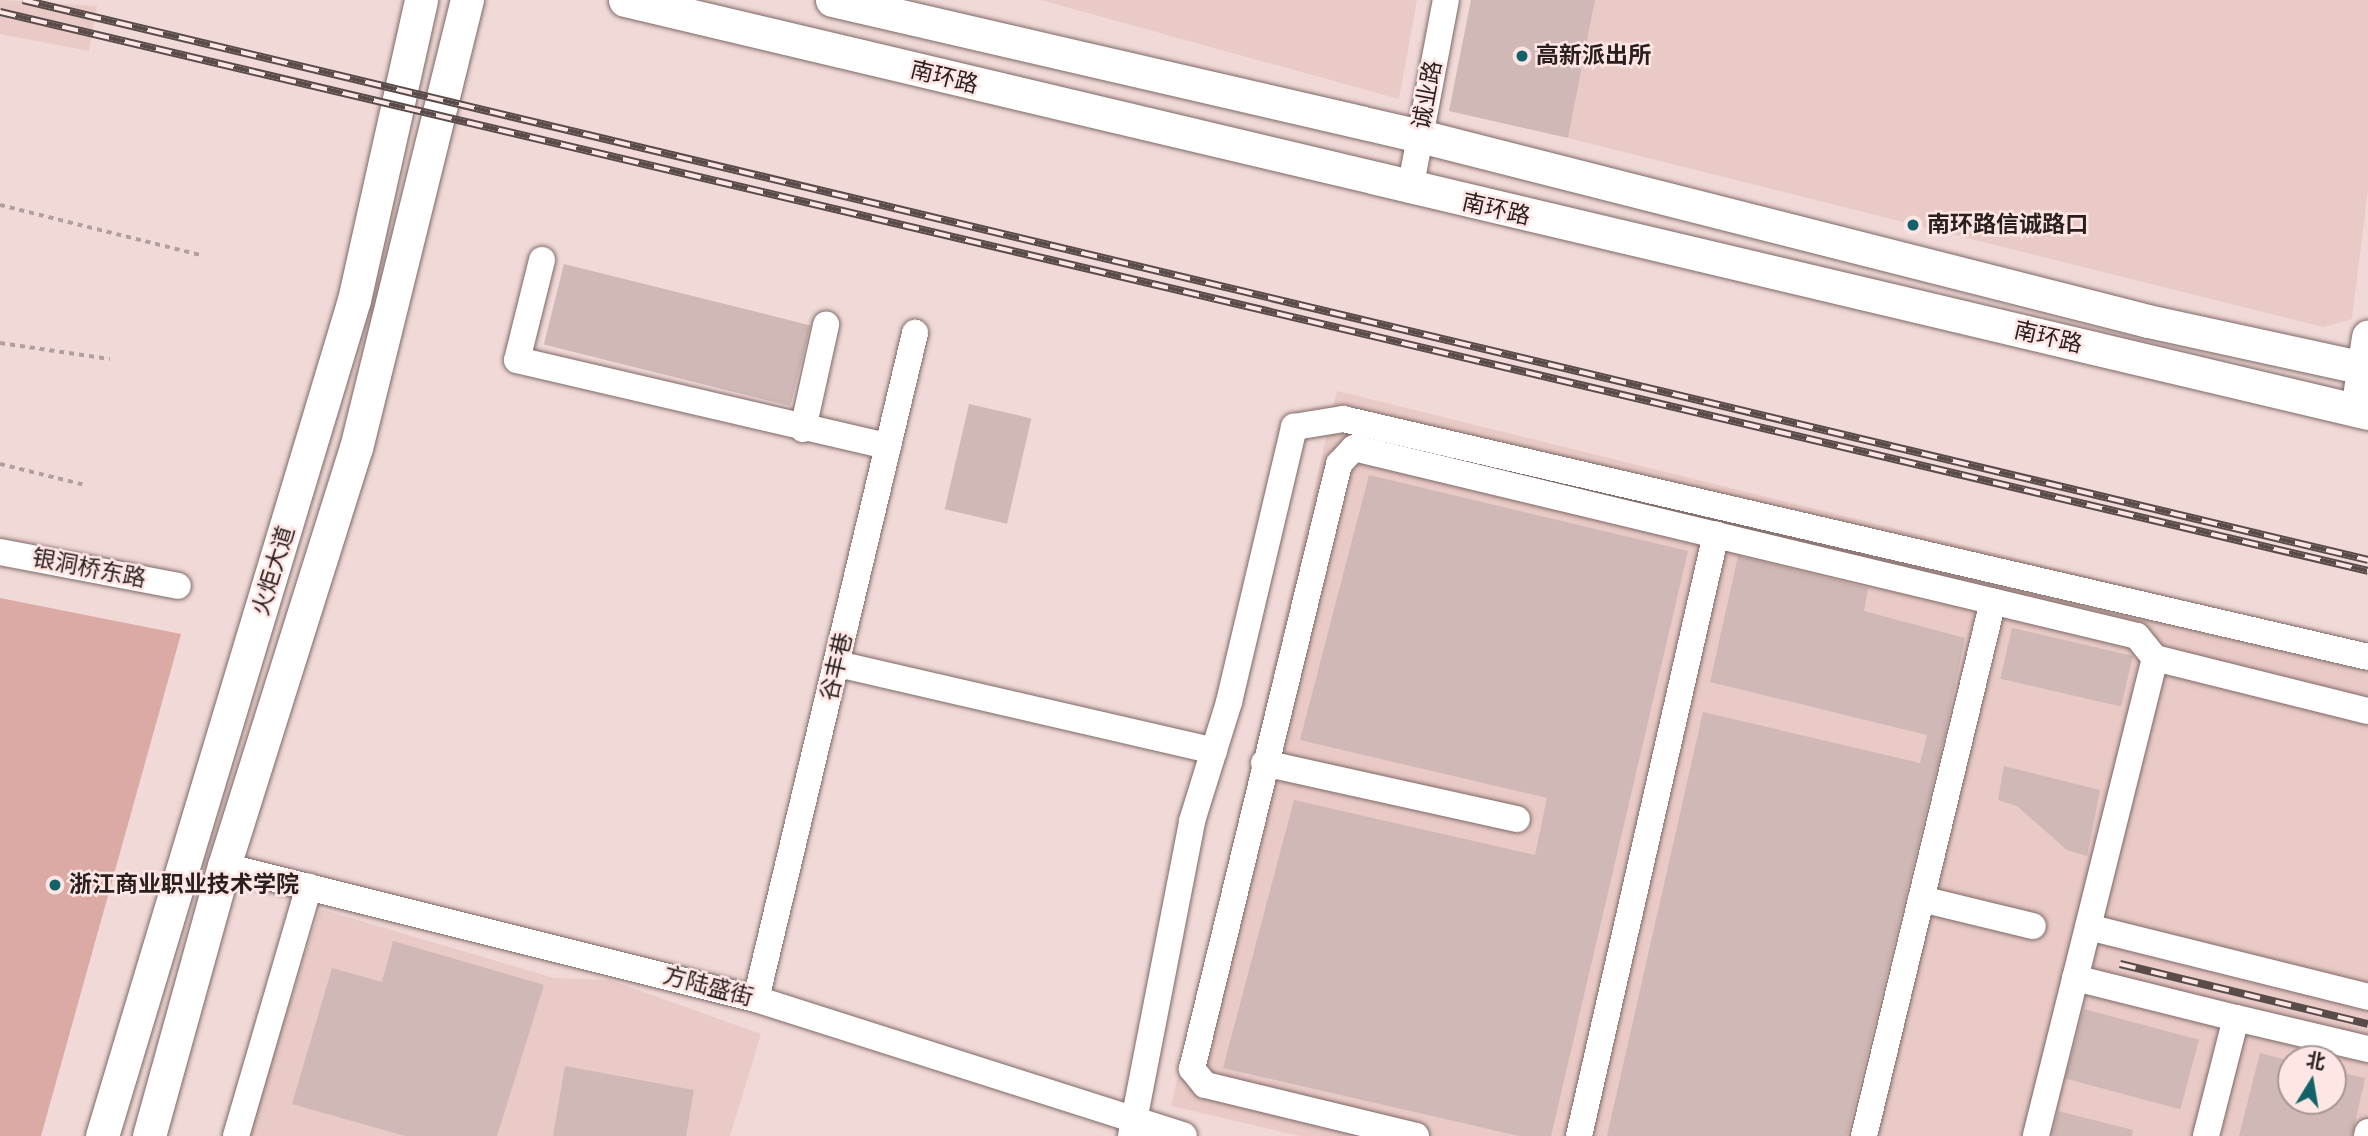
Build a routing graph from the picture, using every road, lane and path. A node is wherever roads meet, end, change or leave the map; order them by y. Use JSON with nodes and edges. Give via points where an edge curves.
{"nodes":[{"id":1,"x":421,"y":0,"type":"edge"},
{"id":2,"x":467,"y":0,"type":"edge"},
{"id":3,"x":625,"y":0,"type":"edge"},
{"id":4,"x":832,"y":0,"type":"edge"},
{"id":5,"x":1446,"y":0,"type":"edge"},
{"id":6,"x":1420,"y":136,"type":"junction"},
{"id":7,"x":1409,"y":190,"type":"junction"},
{"id":8,"x":0,"y":205,"type":"edge"},
{"id":9,"x":201,"y":255,"type":"dead end"},
{"id":10,"x":542,"y":260,"type":"dead end"},
{"id":11,"x":826,"y":325,"type":"dead end"},
{"id":12,"x":915,"y":333,"type":"dead end"},
{"id":13,"x":0,"y":343,"type":"edge"},
{"id":14,"x":2366,"y":358,"type":"edge"},
{"id":15,"x":110,"y":359,"type":"dead end"},
{"id":16,"x":2362,"y":411,"type":"edge"},
{"id":17,"x":803,"y":429,"type":"junction"},
{"id":18,"x":888,"y":446,"type":"junction"},
{"id":19,"x":0,"y":464,"type":"edge"},
{"id":20,"x":85,"y":485,"type":"dead end"},
{"id":21,"x":1716,"y":534,"type":"junction"},
{"id":22,"x":0,"y":552,"type":"edge"},
{"id":23,"x":178,"y":586,"type":"dead end"},
{"id":24,"x":1993,"y":601,"type":"junction"},
{"id":25,"x":2368,"y":657,"type":"edge"},
{"id":26,"x":2155,"y":659,"type":"junction"},
{"id":27,"x":838,"y":664,"type":"junction"},
{"id":28,"x":2368,"y":711,"type":"edge"},
{"id":29,"x":1214,"y":751,"type":"junction"},
{"id":30,"x":1265,"y":763,"type":"junction"},
{"id":31,"x":1517,"y":819,"type":"dead end"},
{"id":32,"x":224,"y":866,"type":"junction"},
{"id":33,"x":309,"y":886,"type":"junction"},
{"id":34,"x":1921,"y":899,"type":"junction"},
{"id":35,"x":2033,"y":926,"type":"dead end"},
{"id":36,"x":2088,"y":927,"type":"junction"},
{"id":37,"x":2075,"y":978,"type":"junction"},
{"id":38,"x":2368,"y":997,"type":"edge"},
{"id":39,"x":756,"y":999,"type":"junction"},
{"id":40,"x":2236,"y":1018,"type":"junction"},
{"id":41,"x":2368,"y":1049,"type":"edge"},
{"id":42,"x":1133,"y":1130,"type":"edge"},
{"id":43,"x":102,"y":1136,"type":"edge"},
{"id":44,"x":149,"y":1136,"type":"edge"},
{"id":45,"x":236,"y":1136,"type":"edge"},
{"id":46,"x":1184,"y":1136,"type":"edge"},
{"id":47,"x":1416,"y":1136,"type":"edge"},
{"id":48,"x":1579,"y":1136,"type":"edge"},
{"id":49,"x":1864,"y":1136,"type":"edge"},
{"id":50,"x":2036,"y":1136,"type":"edge"},
{"id":51,"x":2206,"y":1136,"type":"edge"}],
"edges":[{"from":1,"to":43,"type":"main road","name":"火炬大道","via":[[351,311]]},
{"from":2,"to":32,"type":"main road","name":"火炬大道","via":[[356,448]]},
{"from":3,"to":7,"type":"main road","name":"南环路"},
{"from":4,"to":6,"type":"main road","name":"南环路"},
{"from":5,"to":6,"type":"street","name":"诚业路"},
{"from":6,"to":7,"type":"street","name":"诚业路"},
{"from":6,"to":14,"type":"main road","name":"南环路","via":[[2148,321]]},
{"from":7,"to":16,"type":"main road","name":"南环路"},
{"from":8,"to":9,"type":"path"},
{"from":10,"to":17,"type":"street","via":[[517,360]]},
{"from":11,"to":17,"type":"street"},
{"from":12,"to":18,"type":"street","name":"谷丰巷"},
{"from":13,"to":15,"type":"path"},
{"from":14,"to":16,"type":"main road"},
{"from":17,"to":18,"type":"street"},
{"from":18,"to":27,"type":"street","name":"谷丰巷"},
{"from":19,"to":20,"type":"path"},
{"from":21,"to":24,"type":"street"},
{"from":21,"to":30,"type":"street","via":[[1354,448],[1339,464]]},
{"from":21,"to":48,"type":"street"},
{"from":22,"to":23,"type":"street","name":"银洞桥东路"},
{"from":24,"to":26,"type":"street","via":[[2137,636]]},
{"from":24,"to":34,"type":"street"},
{"from":25,"to":29,"type":"street","via":[[1342,419],[1294,427]]},
{"from":26,"to":28,"type":"street"},
{"from":26,"to":36,"type":"street"},
{"from":27,"to":29,"type":"street"},
{"from":27,"to":39,"type":"street","name":"谷丰巷"},
{"from":29,"to":42,"type":"street","via":[[1171,911],[1172,943]]},
{"from":30,"to":31,"type":"street"},
{"from":30,"to":47,"type":"street","via":[[1192,1069],[1205,1085]]},
{"from":32,"to":33,"type":"street","name":"方陆盛街"},
{"from":32,"to":44,"type":"main road","name":"火炬大道"},
{"from":33,"to":39,"type":"street","name":"方陆盛街"},
{"from":33,"to":45,"type":"street"},
{"from":34,"to":35,"type":"street"},
{"from":34,"to":49,"type":"street"},
{"from":36,"to":37,"type":"street"},
{"from":36,"to":38,"type":"street"},
{"from":37,"to":40,"type":"street"},
{"from":37,"to":50,"type":"street"},
{"from":39,"to":42,"type":"street","name":"方陆盛街"},
{"from":40,"to":41,"type":"street"},
{"from":40,"to":51,"type":"street"},
{"from":42,"to":46,"type":"street","name":"方陆盛街"}]}
